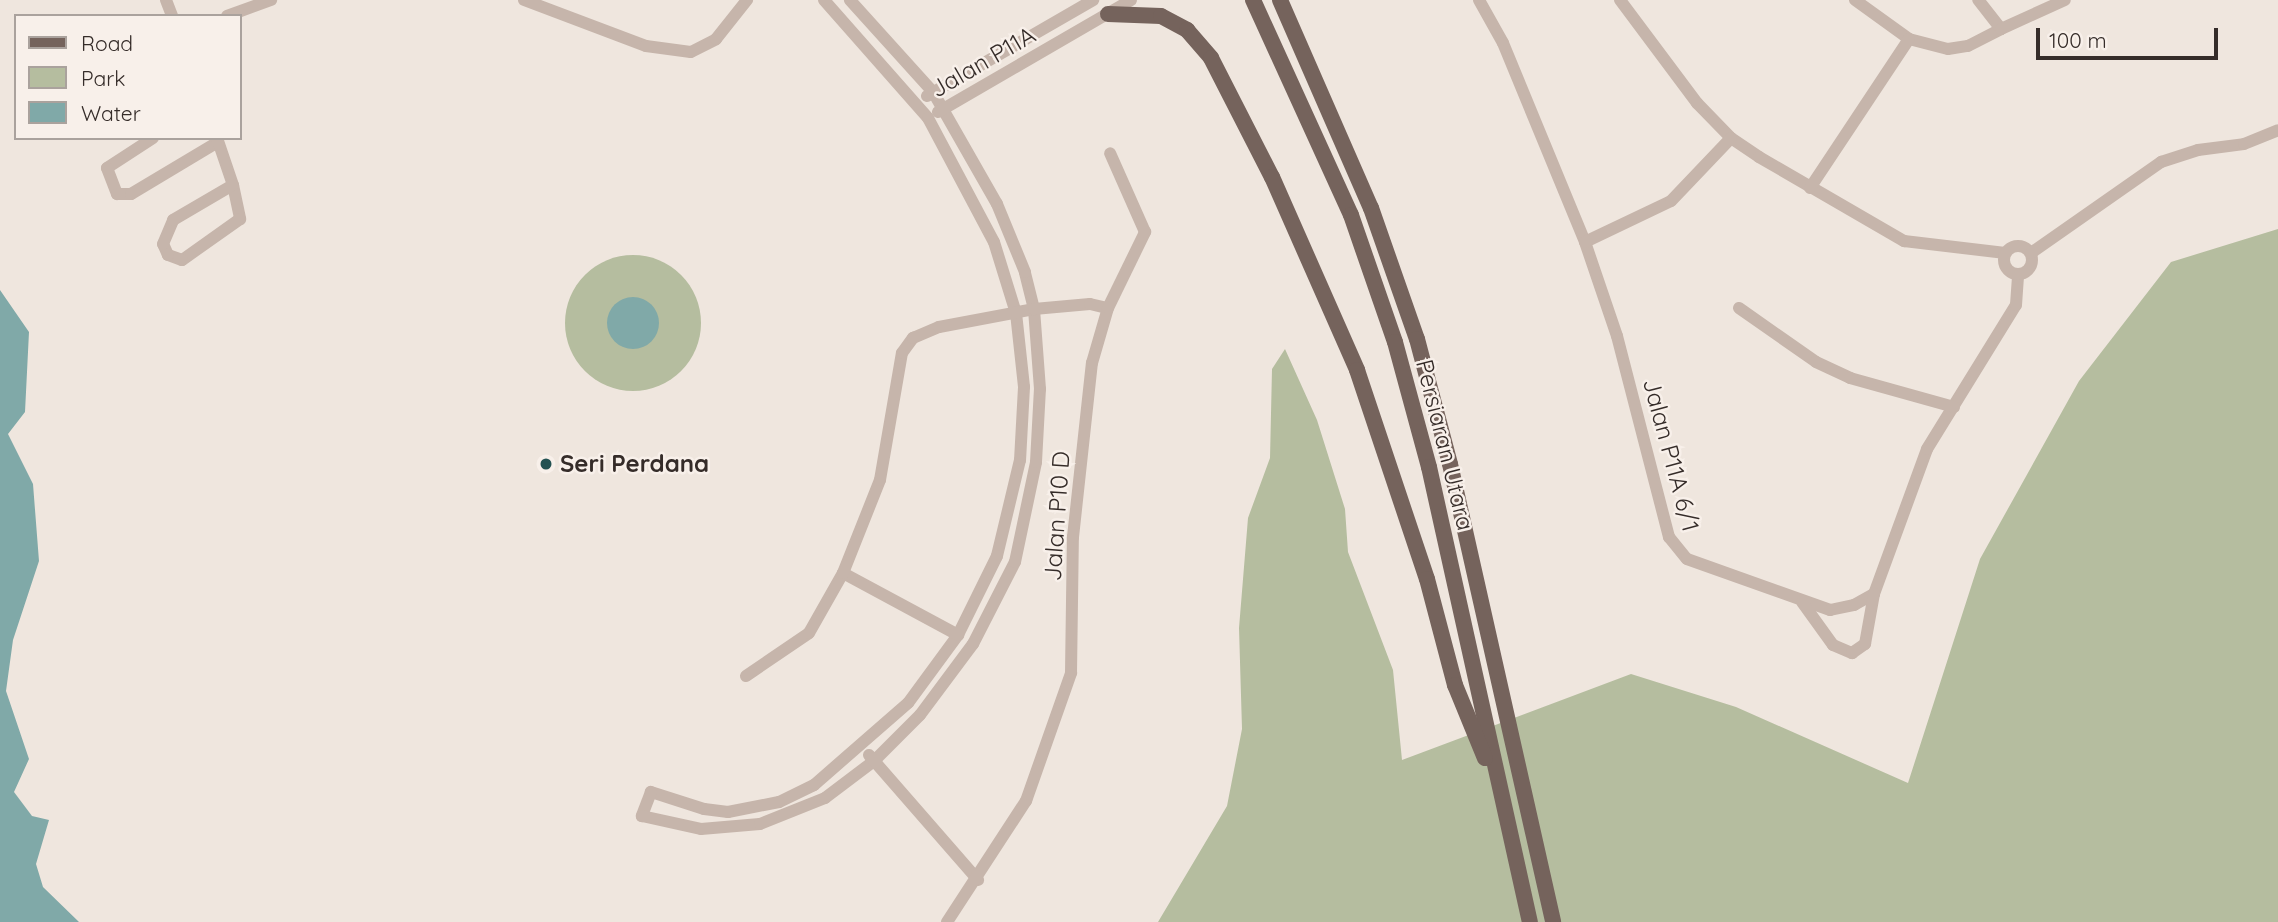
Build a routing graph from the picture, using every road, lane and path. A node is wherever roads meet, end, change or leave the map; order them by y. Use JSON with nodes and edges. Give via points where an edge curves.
{"nodes":[{"id":1,"x":271,"y":0,"type":"edge"},
{"id":2,"x":524,"y":0,"type":"edge"},
{"id":3,"x":747,"y":0,"type":"edge"},
{"id":4,"x":824,"y":0,"type":"edge"},
{"id":5,"x":850,"y":0,"type":"edge"},
{"id":6,"x":1093,"y":0,"type":"edge"},
{"id":7,"x":1131,"y":0,"type":"edge"},
{"id":8,"x":1253,"y":0,"type":"edge"},
{"id":9,"x":1280,"y":0,"type":"edge"},
{"id":10,"x":1479,"y":0,"type":"edge"},
{"id":11,"x":1620,"y":0,"type":"edge"},
{"id":12,"x":1855,"y":0,"type":"edge"},
{"id":13,"x":1978,"y":0,"type":"edge"},
{"id":14,"x":2065,"y":0,"type":"edge"},
{"id":15,"x":1108,"y":13,"type":"junction"},
{"id":16,"x":233,"y":14,"type":"edge"},
{"id":17,"x":2001,"y":29,"type":"junction"},
{"id":18,"x":1909,"y":39,"type":"junction"},
{"id":19,"x":933,"y":92,"type":"junction"},
{"id":20,"x":916,"y":102,"type":"junction"},
{"id":21,"x":944,"y":109,"type":"junction"},
{"id":22,"x":928,"y":118,"type":"junction"},
{"id":23,"x":2278,"y":130,"type":"edge"},
{"id":24,"x":1731,"y":138,"type":"junction"},
{"id":25,"x":150,"y":140,"type":"edge"},
{"id":26,"x":218,"y":140,"type":"edge"},
{"id":27,"x":1110,"y":153,"type":"dead end"},
{"id":28,"x":233,"y":185,"type":"junction"},
{"id":29,"x":1810,"y":188,"type":"junction"},
{"id":30,"x":1585,"y":242,"type":"junction"},
{"id":31,"x":2005,"y":253,"type":"junction"},
{"id":32,"x":2031,"y":253,"type":"junction"},
{"id":33,"x":2018,"y":275,"type":"junction"},
{"id":34,"x":1108,"y":307,"type":"junction"},
{"id":35,"x":1739,"y":308,"type":"dead end"},
{"id":36,"x":1034,"y":309,"type":"junction"},
{"id":37,"x":1016,"y":313,"type":"junction"},
{"id":38,"x":1954,"y":407,"type":"junction"},
{"id":39,"x":843,"y":573,"type":"junction"},
{"id":40,"x":1874,"y":594,"type":"junction"},
{"id":41,"x":1802,"y":602,"type":"junction"},
{"id":42,"x":958,"y":635,"type":"junction"},
{"id":43,"x":746,"y":676,"type":"dead end"},
{"id":44,"x":862,"y":747,"type":"junction"},
{"id":45,"x":874,"y":761,"type":"junction"},
{"id":46,"x":1501,"y":796,"type":"junction"},
{"id":47,"x":978,"y":880,"type":"junction"},
{"id":48,"x":947,"y":922,"type":"edge"},
{"id":49,"x":1530,"y":922,"type":"edge"},
{"id":50,"x":1553,"y":922,"type":"edge"}],
"edges":[{"from":1,"to":16,"type":"street"},
{"from":2,"to":3,"type":"street","via":[[646,46],[691,52],[716,39]]},
{"from":4,"to":20,"type":"street"},
{"from":5,"to":19,"type":"street"},
{"from":6,"to":19,"type":"street","name":"Jalan P11A"},
{"from":7,"to":15,"type":"street","name":"Jalan P11A"},
{"from":8,"to":46,"type":"main road","name":"Persiaran Utara","via":[[1350,215],[1395,342],[1429,467]]},
{"from":9,"to":50,"type":"main road","name":"Persiaran Utara","via":[[1371,208],[1417,339],[1450,464]]},
{"from":10,"to":30,"type":"street","name":"Jalan P11A 6/1","via":[[1503,43]]},
{"from":11,"to":24,"type":"street","via":[[1697,103]]},
{"from":12,"to":18,"type":"street"},
{"from":13,"to":17,"type":"street"},
{"from":14,"to":17,"type":"street"},
{"from":15,"to":21,"type":"street","name":"Jalan P11A"},
{"from":15,"to":46,"type":"main road","via":[[1161,16],[1187,30],[1211,58],[1272,177],[1357,370],[1427,579],[1455,685]]},
{"from":17,"to":18,"type":"street","via":[[1968,46],[1948,49]]},
{"from":18,"to":29,"type":"street"},
{"from":19,"to":20,"type":"street","name":"Jalan P11A"},
{"from":19,"to":21,"type":"street"},
{"from":20,"to":22,"type":"street"},
{"from":21,"to":22,"type":"street","name":"Jalan P11A"},
{"from":21,"to":36,"type":"street","via":[[997,204],[1025,272]]},
{"from":22,"to":37,"type":"street","via":[[994,242]]},
{"from":23,"to":32,"type":"street","via":[[2244,144],[2198,150],[2161,162]]},
{"from":24,"to":29,"type":"street"},
{"from":24,"to":30,"type":"street","via":[[1671,201]]},
{"from":25,"to":26,"type":"street","via":[[107,168],[117,194],[131,194]]},
{"from":26,"to":28,"type":"street"},
{"from":27,"to":34,"type":"street","name":"Jalan P10 D","via":[[1145,232]]},
{"from":28,"to":28,"type":"street","via":[[241,212],[237,225],[182,260],[168,255],[163,244],[173,220]]},
{"from":29,"to":31,"type":"street","via":[[1904,241]]},
{"from":30,"to":41,"type":"street","name":"Jalan P11A 6/1","via":[[1617,336],[1676,550],[1687,559]]},
{"from":31,"to":32,"type":"street","via":[[2013,246],[2023,246]]},
{"from":31,"to":33,"type":"street","via":[[2008,272]]},
{"from":32,"to":33,"type":"street","via":[[2033,263]]},
{"from":33,"to":38,"type":"street","via":[[2016,305]]},
{"from":34,"to":36,"type":"street"},
{"from":34,"to":47,"type":"street","name":"Jalan P10 D","via":[[1092,363],[1073,537],[1071,673],[1026,801]]},
{"from":35,"to":38,"type":"street","via":[[1816,362],[1850,378]]},
{"from":36,"to":37,"type":"street"},
{"from":36,"to":45,"type":"street","via":[[1040,389],[1036,462],[1015,562],[973,645],[920,715]]},
{"from":37,"to":39,"type":"street","via":[[939,327],[913,338],[902,353],[880,480]]},
{"from":37,"to":42,"type":"street","via":[[1024,387],[1020,460],[997,556]]},
{"from":38,"to":40,"type":"street","via":[[1927,449]]},
{"from":39,"to":42,"type":"street"},
{"from":39,"to":43,"type":"street","via":[[809,633]]},
{"from":40,"to":41,"type":"street","name":"Jalan P11A 6/1","via":[[1842,610]]},
{"from":40,"to":41,"type":"street","via":[[1865,644],[1852,653],[1833,645]]},
{"from":42,"to":44,"type":"street","via":[[908,703]]},
{"from":44,"to":45,"type":"street"},
{"from":44,"to":45,"type":"street","via":[[814,785],[779,802],[728,811],[704,809],[651,792],[642,816],[701,829],[760,824],[825,798]]},
{"from":45,"to":47,"type":"street"},
{"from":46,"to":49,"type":"main road","name":"Persiaran Utara"},
{"from":47,"to":48,"type":"street","name":"Jalan P10 D"}]}
